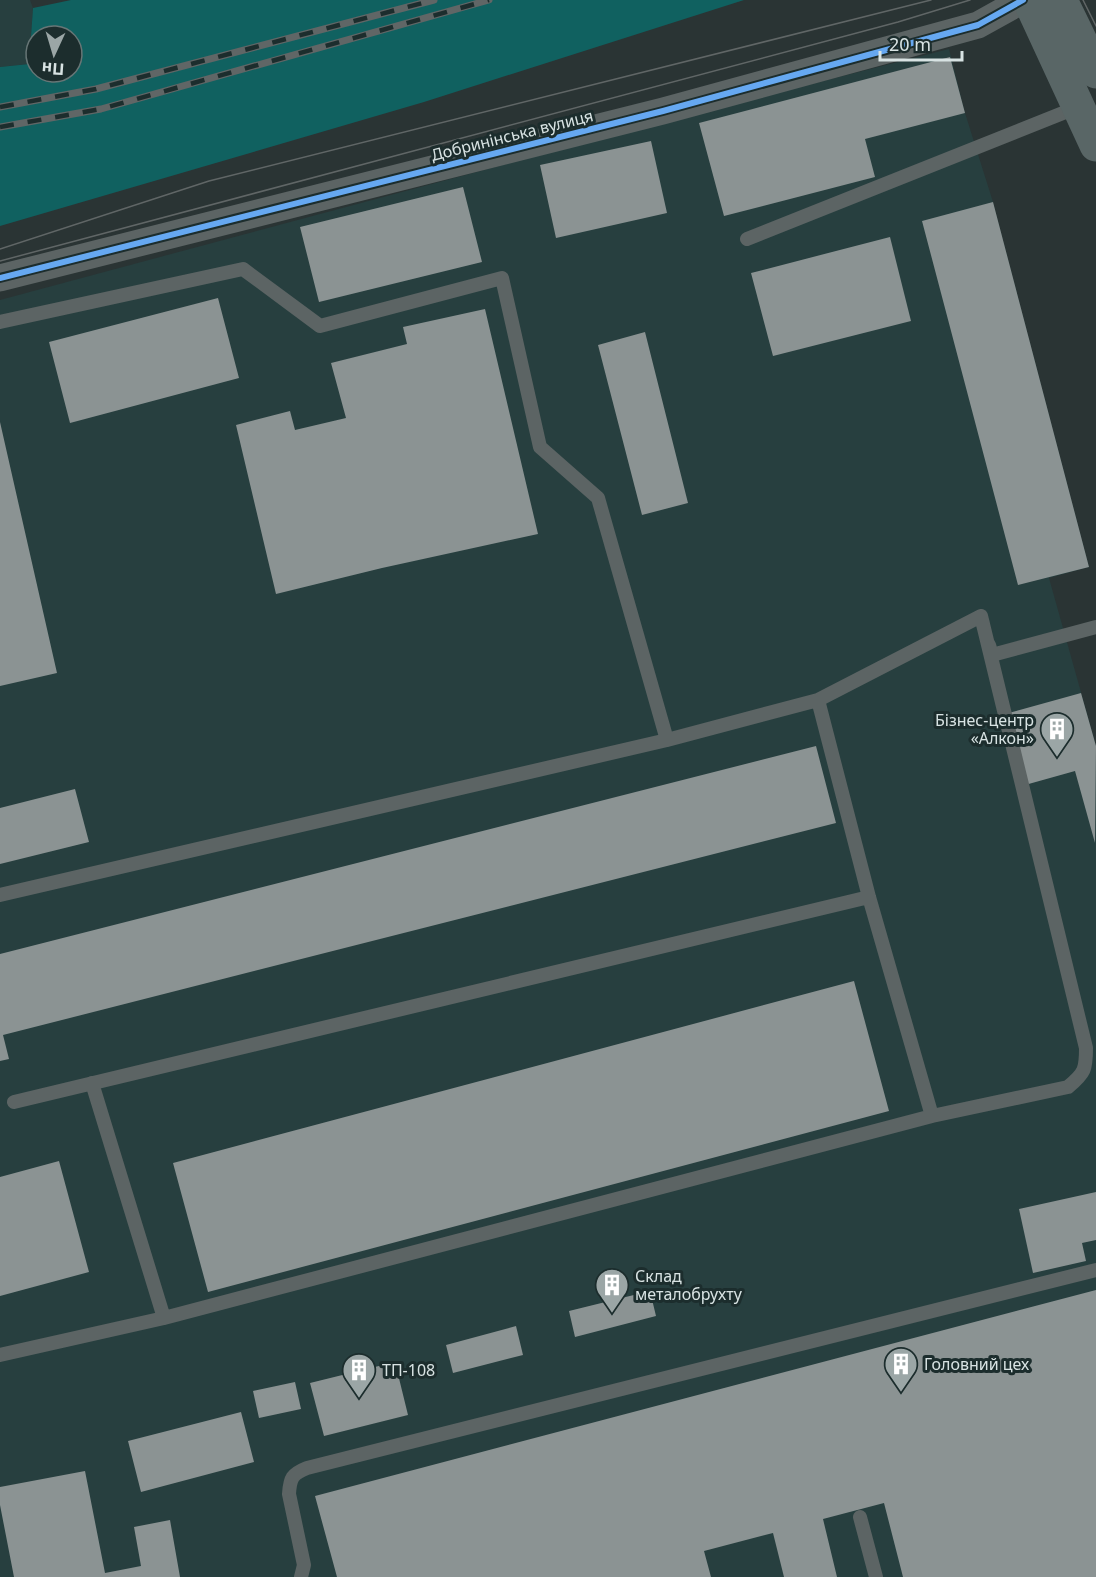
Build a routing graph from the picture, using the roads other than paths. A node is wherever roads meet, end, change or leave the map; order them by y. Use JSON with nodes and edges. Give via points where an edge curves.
{"nodes":[{"id":1,"x":1023,"y":0,"type":"edge"},
{"id":2,"x":1029,"y":0,"type":"edge"},
{"id":3,"x":1061,"y":0,"type":"edge"},
{"id":4,"x":1096,"y":72,"type":"edge"},
{"id":5,"x":1078,"y":107,"type":"junction"},
{"id":6,"x":1096,"y":145,"type":"edge"},
{"id":7,"x":747,"y":239,"type":"dead end"},
{"id":8,"x":0,"y":278,"type":"edge"},
{"id":9,"x":0,"y":322,"type":"edge"},
{"id":10,"x":981,"y":616,"type":"junction"},
{"id":11,"x":1096,"y":627,"type":"edge"},
{"id":12,"x":818,"y":700,"type":"junction"},
{"id":13,"x":667,"y":740,"type":"junction"},
{"id":14,"x":0,"y":895,"type":"edge"},
{"id":15,"x":869,"y":897,"type":"junction"},
{"id":16,"x":92,"y":1083,"type":"junction"},
{"id":17,"x":14,"y":1102,"type":"dead end"},
{"id":18,"x":932,"y":1116,"type":"junction"},
{"id":19,"x":1096,"y":1270,"type":"edge"},
{"id":20,"x":164,"y":1318,"type":"junction"},
{"id":21,"x":0,"y":1355,"type":"edge"},
{"id":22,"x":860,"y":1517,"type":"dead end"},
{"id":23,"x":301,"y":1577,"type":"edge"},
{"id":24,"x":876,"y":1577,"type":"edge"}],
"edges":[{"from":1,"to":8,"type":"street","name":"Добринінська вулиця","via":[[978,25],[753,87]]},
{"from":2,"to":5,"type":"main road"},
{"from":3,"to":4,"type":"main road"},
{"from":5,"to":6,"type":"main road"},
{"from":5,"to":7,"type":"lane"},
{"from":9,"to":13,"type":"lane","via":[[243,269],[320,326],[502,278],[540,447],[598,498]]},
{"from":10,"to":11,"type":"lane","via":[[992,654]]},
{"from":10,"to":12,"type":"lane"},
{"from":10,"to":18,"type":"lane","via":[[1086,1048],[1086,1063],[1081,1076],[1068,1087]]},
{"from":12,"to":13,"type":"lane"},
{"from":12,"to":15,"type":"lane"},
{"from":13,"to":14,"type":"lane"},
{"from":15,"to":16,"type":"lane"},
{"from":15,"to":18,"type":"lane"},
{"from":16,"to":17,"type":"lane"},
{"from":16,"to":20,"type":"lane"},
{"from":18,"to":20,"type":"lane"},
{"from":19,"to":23,"type":"lane","via":[[302,1470],[290,1482],[289,1494],[304,1566]]},
{"from":20,"to":21,"type":"lane"},
{"from":22,"to":24,"type":"lane"}]}
